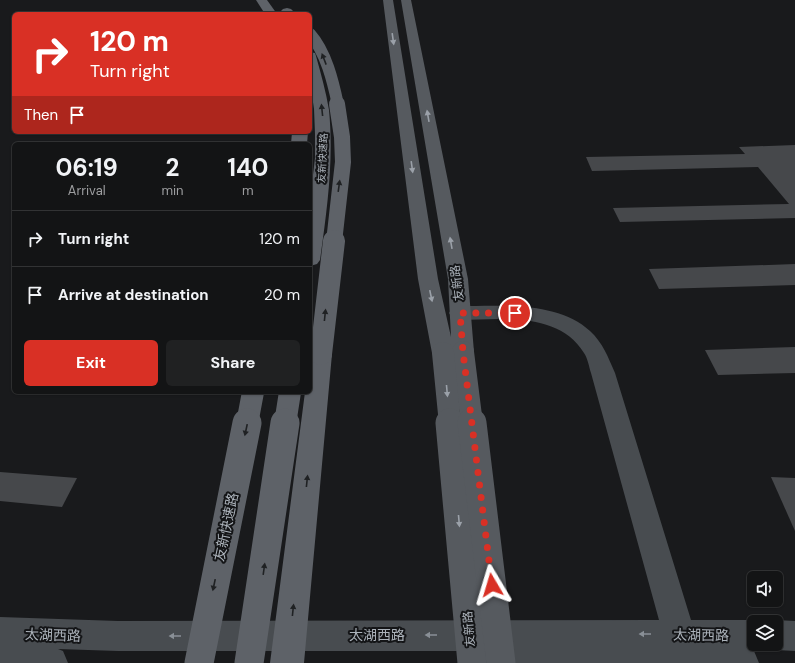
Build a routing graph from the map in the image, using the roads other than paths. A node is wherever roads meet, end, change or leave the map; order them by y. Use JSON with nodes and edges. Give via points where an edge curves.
{"nodes":[{"id":1,"x":261,"y":0,"type":"edge"},
{"id":2,"x":278,"y":0,"type":"edge"},
{"id":3,"x":388,"y":0,"type":"edge"},
{"id":4,"x":406,"y":0,"type":"edge"},
{"id":5,"x":270,"y":12,"type":"edge"},
{"id":6,"x":287,"y":12,"type":"edge"},
{"id":7,"x":312,"y":36,"type":"edge"},
{"id":8,"x":312,"y":63,"type":"edge"},
{"id":9,"x":312,"y":246,"type":"edge"},
{"id":10,"x":460,"y":313,"type":"junction"},
{"id":11,"x":453,"y":352,"type":"junction"},
{"id":12,"x":254,"y":394,"type":"edge"},
{"id":13,"x":290,"y":394,"type":"edge"},
{"id":14,"x":0,"y":632,"type":"edge"},
{"id":15,"x":783,"y":635,"type":"edge"},
{"id":16,"x":747,"y":636,"type":"edge"},
{"id":17,"x":795,"y":636,"type":"edge"},
{"id":18,"x":683,"y":648,"type":"edge"},
{"id":19,"x":289,"y":649,"type":"edge"},
{"id":20,"x":0,"y":661,"type":"edge"},
{"id":21,"x":51,"y":663,"type":"edge"},
{"id":22,"x":199,"y":663,"type":"edge"},
{"id":23,"x":249,"y":663,"type":"edge"},
{"id":24,"x":472,"y":663,"type":"edge"},
{"id":25,"x":479,"y":663,"type":"edge"},
{"id":26,"x":502,"y":663,"type":"edge"},
{"id":27,"x":742,"y":663,"type":"edge"}],
"edges":[{"from":1,"to":5,"type":"highway"},
{"from":2,"to":6,"type":"highway"},
{"from":3,"to":11,"type":"main road","name":"友新路","one_way":true,"via":[[428,279]]},
{"from":10,"to":4,"type":"main road","name":"友新路","one_way":true,"via":[[458,279]]},
{"from":19,"to":7,"type":"highway","one_way":true,"bridge":true,"via":[[343,162],[343,141],[336,92],[318,44]]},
{"from":9,"to":8,"type":"highway","name":"友新快速路","one_way":true,"via":[[323,170],[324,143],[320,93]]},
{"from":10,"to":11,"type":"main road","name":"友新路"},
{"from":10,"to":18,"type":"main road","via":[[515,313],[540,316],[572,329],[594,351],[603,374]]},
{"from":11,"to":24,"type":"main road","name":"友新路","one_way":true,"bridge":true},
{"from":11,"to":26,"type":"main road","name":"友新路","bridge":true},
{"from":12,"to":22,"type":"highway","name":"友新快速路","one_way":true,"bridge":true},
{"from":23,"to":13,"type":"highway","one_way":true,"bridge":true},
{"from":19,"to":14,"type":"main road","name":"太湖西路","one_way":true,"via":[[105,636]]},
{"from":15,"to":17,"type":"main road"},
{"from":16,"to":18,"type":"main road","name":"太湖西路"},
{"from":18,"to":19,"type":"main road","name":"太湖西路","one_way":true},
{"from":18,"to":25,"type":"main road","name":"太湖西路"},
{"from":18,"to":27,"type":"main road","name":"太湖西路"},
{"from":20,"to":21,"type":"main road"}]}
